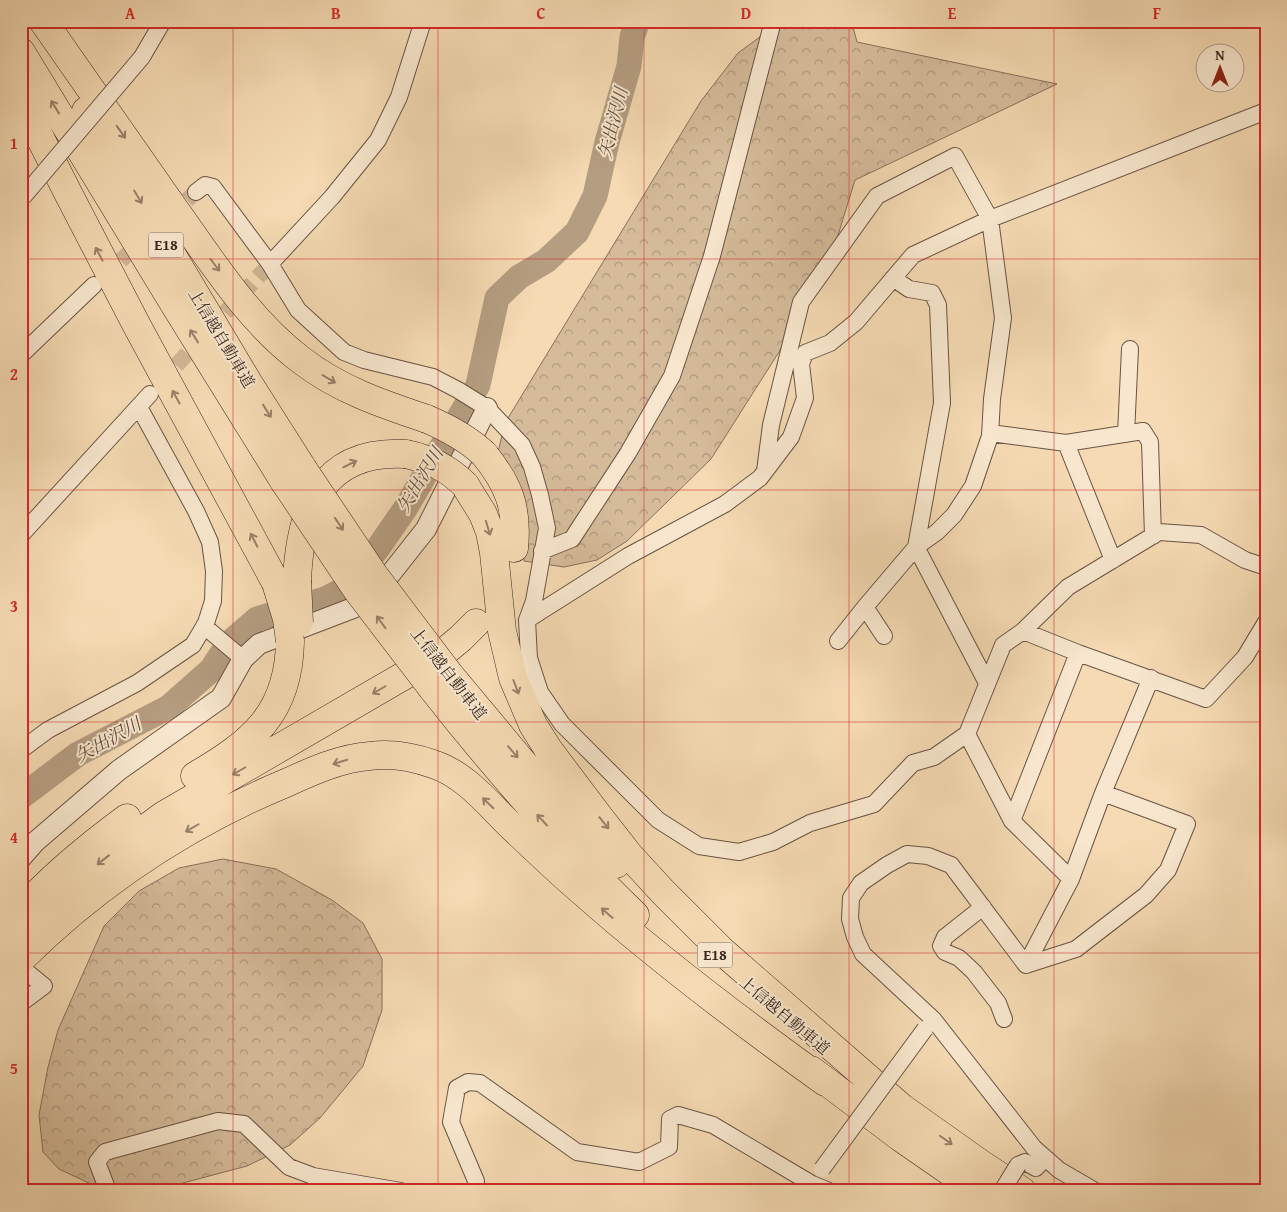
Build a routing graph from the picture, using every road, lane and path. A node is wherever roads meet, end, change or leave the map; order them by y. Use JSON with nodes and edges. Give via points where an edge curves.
{"nodes":[{"id":1,"x":30,"y":21,"type":"edge"},
{"id":2,"x":43,"y":21,"type":"edge"},
{"id":3,"x":163,"y":21,"type":"edge"},
{"id":4,"x":423,"y":21,"type":"edge"},
{"id":5,"x":773,"y":21,"type":"edge"},
{"id":6,"x":21,"y":52,"type":"edge"},
{"id":7,"x":21,"y":100,"type":"edge"},
{"id":8,"x":1266,"y":111,"type":"edge"},
{"id":9,"x":196,"y":192,"type":"tunnel mouth"},
{"id":10,"x":23,"y":197,"type":"dead end"},
{"id":11,"x":990,"y":219,"type":"junction"},
{"id":12,"x":270,"y":264,"type":"junction"},
{"id":13,"x":893,"y":278,"type":"junction"},
{"id":14,"x":94,"y":285,"type":"tunnel mouth"},
{"id":15,"x":1130,"y":349,"type":"dead end"},
{"id":16,"x":21,"y":355,"type":"edge"},
{"id":17,"x":150,"y":394,"type":"tunnel mouth"},
{"id":18,"x":482,"y":405,"type":"junction"},
{"id":19,"x":139,"y":407,"type":"junction"},
{"id":20,"x":990,"y":432,"type":"junction"},
{"id":21,"x":1126,"y":434,"type":"junction"},
{"id":22,"x":1066,"y":443,"type":"junction"},
{"id":23,"x":765,"y":471,"type":"junction"},
{"id":24,"x":294,"y":475,"type":"junction"},
{"id":25,"x":21,"y":535,"type":"edge"},
{"id":26,"x":1153,"y":536,"type":"junction"},
{"id":27,"x":916,"y":547,"type":"junction"},
{"id":28,"x":514,"y":548,"type":"dead end"},
{"id":29,"x":542,"y":551,"type":"junction"},
{"id":30,"x":1113,"y":560,"type":"junction"},
{"id":31,"x":1266,"y":567,"type":"edge"},
{"id":32,"x":287,"y":582,"type":"junction"},
{"id":33,"x":865,"y":607,"type":"junction"},
{"id":34,"x":527,"y":620,"type":"junction"},
{"id":35,"x":1266,"y":622,"type":"edge"},
{"id":36,"x":476,"y":623,"type":"dead end"},
{"id":37,"x":207,"y":628,"type":"junction"},
{"id":38,"x":1023,"y":631,"type":"junction"},
{"id":39,"x":884,"y":636,"type":"dead end"},
{"id":40,"x":838,"y":641,"type":"dead end"},
{"id":41,"x":1078,"y":653,"type":"junction"},
{"id":42,"x":240,"y":656,"type":"junction"},
{"id":43,"x":1151,"y":678,"type":"junction"},
{"id":44,"x":440,"y":681,"type":"junction"},
{"id":45,"x":987,"y":684,"type":"junction"},
{"id":46,"x":968,"y":734,"type":"junction"},
{"id":47,"x":21,"y":750,"type":"edge"},
{"id":48,"x":1103,"y":793,"type":"junction"},
{"id":49,"x":1012,"y":821,"type":"junction"},
{"id":50,"x":21,"y":858,"type":"edge"},
{"id":51,"x":1071,"y":879,"type":"junction"},
{"id":52,"x":983,"y":907,"type":"junction"},
{"id":53,"x":21,"y":911,"type":"edge"},
{"id":54,"x":21,"y":941,"type":"edge"},
{"id":55,"x":1026,"y":965,"type":"junction"},
{"id":56,"x":24,"y":966,"type":"edge"},
{"id":57,"x":21,"y":1003,"type":"edge"},
{"id":58,"x":1004,"y":1019,"type":"dead end"},
{"id":59,"x":929,"y":1024,"type":"junction"},
{"id":60,"x":826,"y":1082,"type":"junction"},
{"id":61,"x":910,"y":1115,"type":"junction"},
{"id":62,"x":1045,"y":1158,"type":"junction"},
{"id":63,"x":1020,"y":1178,"type":"edge"},
{"id":64,"x":808,"y":1187,"type":"edge"},
{"id":65,"x":108,"y":1191,"type":"edge"},
{"id":66,"x":401,"y":1191,"type":"edge"},
{"id":67,"x":476,"y":1191,"type":"edge"},
{"id":68,"x":829,"y":1191,"type":"edge"},
{"id":69,"x":978,"y":1191,"type":"edge"},
{"id":70,"x":1002,"y":1191,"type":"edge"},
{"id":71,"x":1095,"y":1191,"type":"edge"}],
"edges":[{"from":1,"to":24,"type":"highway","name":"上信越自動車道","number":"E18","one_way":true,"via":[[250,384]]},
{"from":2,"to":28,"type":"highway","one_way":true,"bridge":true,"via":[[211,260],[279,342],[308,366],[357,394],[459,434],[484,454],[506,486],[513,505]]},
{"from":3,"to":10,"type":"street","bridge":true,"via":[[142,57]]},
{"from":4,"to":12,"type":"street","via":[[399,96],[378,140],[332,197]]},
{"from":5,"to":29,"type":"street","via":[[712,256],[672,376],[628,453],[572,538]]},
{"from":24,"to":6,"type":"highway","name":"上信越自動車道","number":"E18","one_way":true,"via":[[176,307]]},
{"from":32,"to":7,"type":"highway","one_way":true,"via":[[136,324]]},
{"from":8,"to":11,"type":"street"},
{"from":9,"to":12,"type":"street","via":[[205,185],[213,187]]},
{"from":11,"to":13,"type":"street","via":[[913,254]]},
{"from":11,"to":20,"type":"street","via":[[1003,318]]},
{"from":11,"to":23,"type":"street","via":[[954,156],[877,196],[802,302],[771,425]]},
{"from":12,"to":18,"type":"street","via":[[298,310],[344,352],[433,377]]},
{"from":13,"to":23,"type":"street","via":[[856,322],[830,343],[805,353],[802,364],[805,398],[790,437]]},
{"from":13,"to":27,"type":"street","via":[[909,289],[932,293],[938,305],[942,403]]},
{"from":14,"to":16,"type":"street"},
{"from":15,"to":21,"type":"street"},
{"from":17,"to":19,"type":"street"},
{"from":18,"to":29,"type":"street","via":[[522,445],[532,467],[547,528]]},
{"from":18,"to":42,"type":"street","via":[[426,529],[377,591],[353,608],[259,644]]},
{"from":19,"to":25,"type":"street"},
{"from":19,"to":37,"type":"street","via":[[210,542],[214,571],[213,602]]},
{"from":20,"to":22,"type":"street"},
{"from":20,"to":27,"type":"street","via":[[973,486],[954,515]]},
{"from":21,"to":22,"type":"street"},
{"from":21,"to":26,"type":"street","via":[[1143,431],[1150,442]]},
{"from":22,"to":30,"type":"street"},
{"from":23,"to":34,"type":"street","via":[[725,504],[628,556]]},
{"from":24,"to":44,"type":"highway","name":"上信越自動車道","number":"E18","bridge":true,"via":[[374,575]]},
{"from":26,"to":30,"type":"street"},
{"from":26,"to":31,"type":"street","via":[[1159,532],[1201,535],[1245,560]]},
{"from":27,"to":33,"type":"street"},
{"from":27,"to":45,"type":"street"},
{"from":29,"to":34,"type":"street","via":[[534,602]]},
{"from":30,"to":38,"type":"street","via":[[1068,587]]},
{"from":32,"to":53,"type":"highway","bridge":true,"via":[[297,658],[283,697],[270,716],[238,748],[92,844]]},
{"from":32,"to":61,"type":"highway","one_way":true,"bridge":true,"via":[[310,507],[332,475],[348,464],[381,454],[406,454],[422,457],[455,475],[484,514],[494,553],[502,631],[513,678],[533,725],[548,749],[606,826],[662,891],[722,951]]},
{"from":33,"to":39,"type":"street"},
{"from":33,"to":40,"type":"street"},
{"from":34,"to":46,"type":"street","via":[[530,658],[540,692],[562,724],[658,820],[698,846],[739,852],[773,842],[810,823],[874,804],[913,763],[934,757]]},
{"from":35,"to":43,"type":"street","via":[[1245,658],[1206,699]]},
{"from":36,"to":54,"type":"highway","one_way":true,"via":[[443,653],[164,815],[96,865]]},
{"from":37,"to":42,"type":"street"},
{"from":37,"to":47,"type":"street","via":[[194,645],[137,683],[48,730]]},
{"from":38,"to":41,"type":"street"},
{"from":38,"to":45,"type":"street","via":[[1003,645]]},
{"from":41,"to":43,"type":"street"},
{"from":41,"to":49,"type":"street"},
{"from":42,"to":50,"type":"street","via":[[221,698],[120,770],[35,842]]},
{"from":43,"to":48,"type":"street"},
{"from":60,"to":44,"type":"highway","name":"上信越自動車道","number":"E18","one_way":true,"via":[[682,959],[564,843],[516,792]]},
{"from":44,"to":61,"type":"highway","name":"上信越自動車道","number":"E18","one_way":true,"via":[[631,878],[763,998]]},
{"from":45,"to":46,"type":"street"},
{"from":46,"to":49,"type":"street"},
{"from":48,"to":51,"type":"street"},
{"from":48,"to":55,"type":"street","via":[[1187,824],[1168,870],[1146,895],[1076,949]]},
{"from":49,"to":51,"type":"street"},
{"from":51,"to":55,"type":"street"},
{"from":52,"to":55,"type":"street"},
{"from":52,"to":58,"type":"street","via":[[945,937],[941,946],[944,952],[959,958],[974,972],[998,1003]]},
{"from":52,"to":59,"type":"street","via":[[951,865],[928,856],[907,854],[861,883],[851,898],[850,919],[863,954]]},
{"from":56,"to":57,"type":"street","via":[[44,986]]},
{"from":60,"to":56,"type":"highway","one_way":true,"via":[[754,1031],[630,933],[456,775],[435,764],[412,758],[391,755],[346,761],[315,770],[234,806],[154,851],[114,878],[41,939]]},
{"from":59,"to":62,"type":"street"},
{"from":59,"to":64,"type":"street","bridge":true},
{"from":60,"to":69,"type":"highway","name":"上信越自動車道","number":"E18"},
{"from":61,"to":63,"type":"highway","name":"上信越自動車道","number":"E18","one_way":true},
{"from":62,"to":63,"type":"street","via":[[1036,1168],[1025,1162]]},
{"from":62,"to":71,"type":"street"},
{"from":63,"to":70,"type":"street","bridge":true},
{"from":64,"to":67,"type":"street","via":[[713,1125],[678,1115],[670,1119],[669,1147],[639,1162],[577,1152],[480,1083],[468,1082],[457,1088],[451,1122],[476,1181]]},
{"from":64,"to":68,"type":"street"},
{"from":65,"to":66,"type":"street","via":[[97,1162],[105,1152],[218,1121],[244,1124],[289,1167],[314,1176]]}]}
